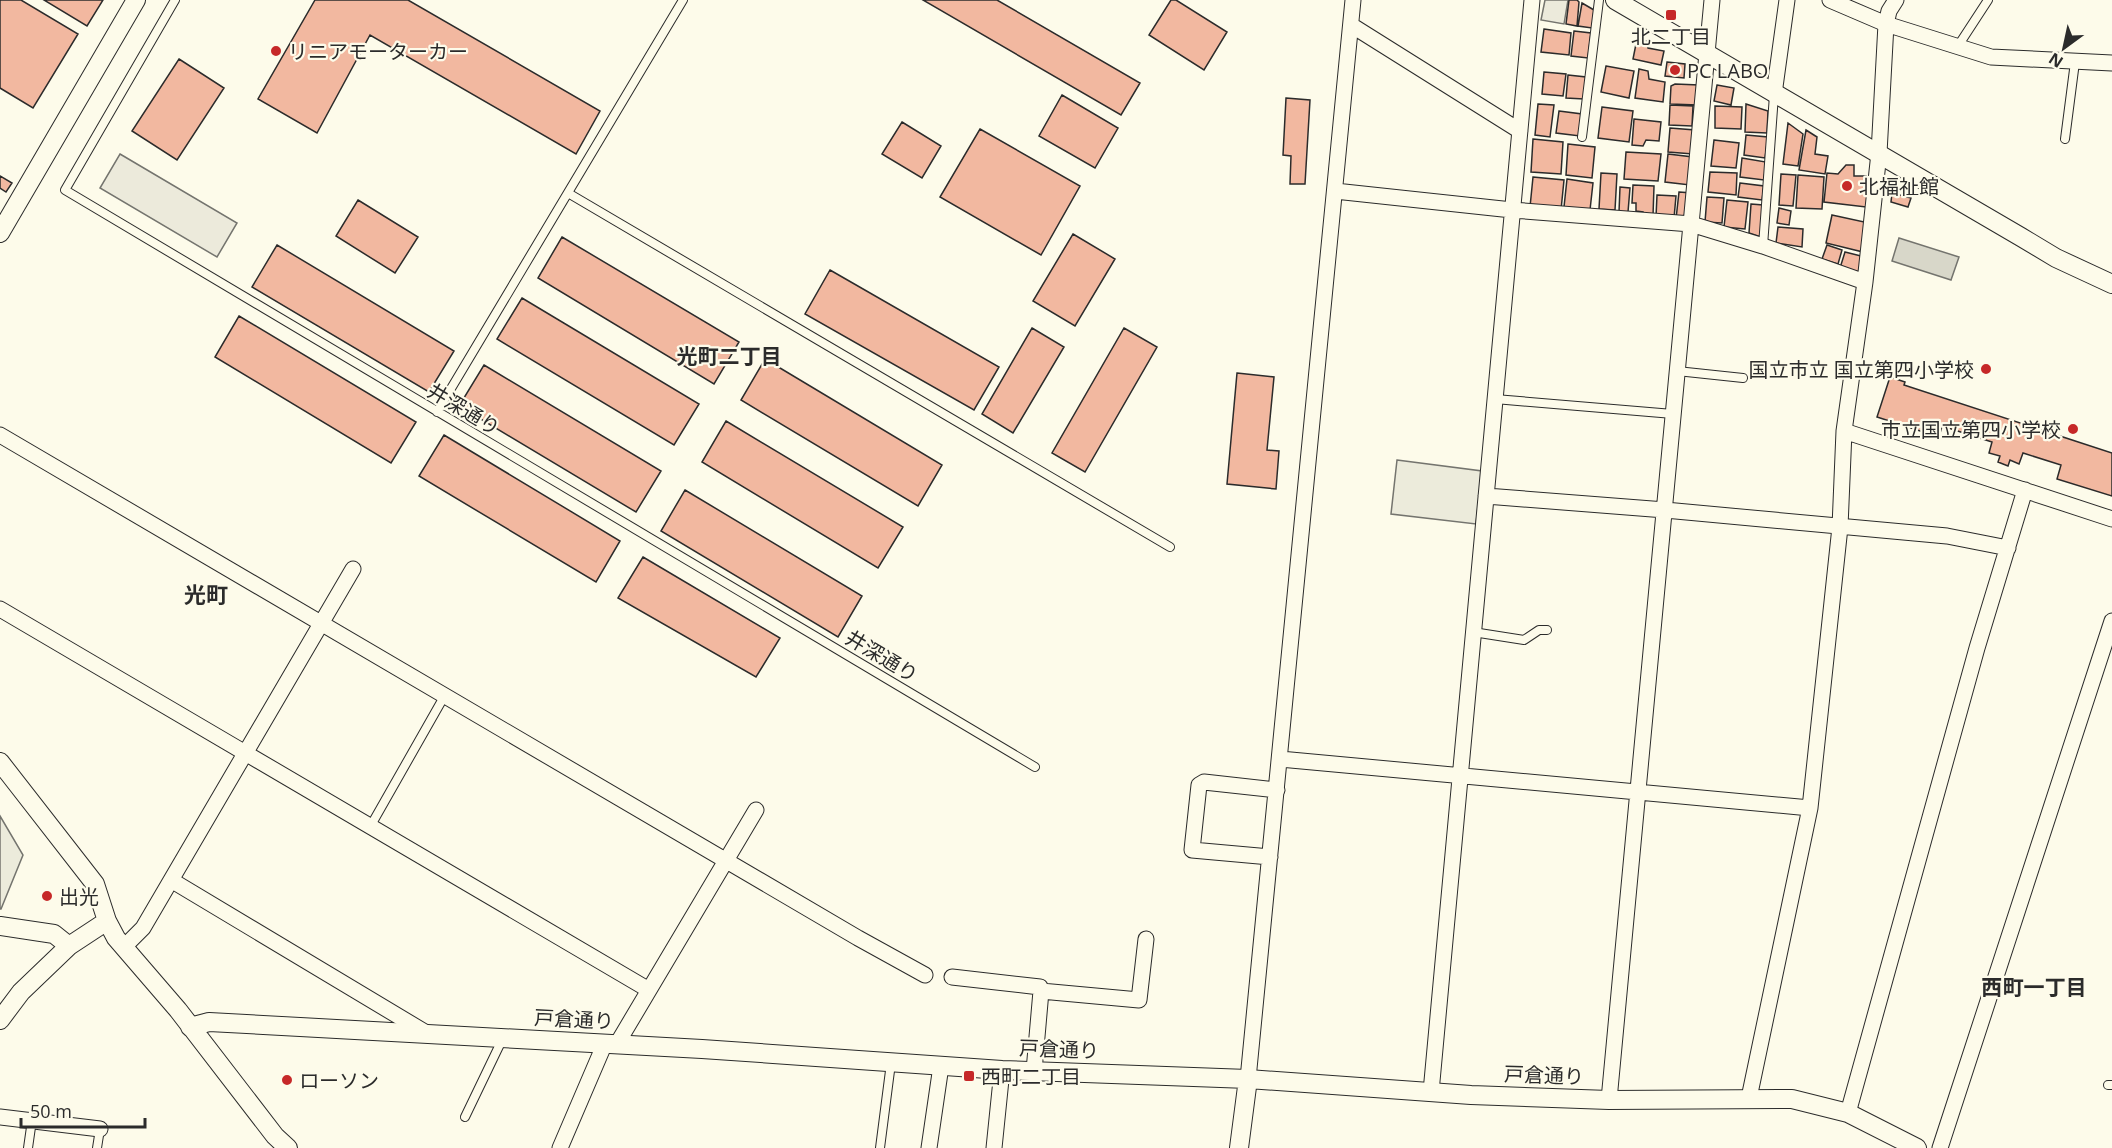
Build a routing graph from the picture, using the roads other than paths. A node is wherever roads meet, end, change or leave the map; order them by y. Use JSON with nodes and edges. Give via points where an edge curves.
{"nodes":[{"id":1,"x":136,"y":0,"type":"edge"},
{"id":2,"x":175,"y":0,"type":"edge"},
{"id":3,"x":683,"y":0,"type":"edge"},
{"id":4,"x":1353,"y":0,"type":"edge"},
{"id":5,"x":1532,"y":0,"type":"edge"},
{"id":6,"x":1599,"y":0,"type":"edge"},
{"id":7,"x":1615,"y":0,"type":"edge"},
{"id":8,"x":1712,"y":0,"type":"edge"},
{"id":9,"x":1787,"y":0,"type":"edge"},
{"id":10,"x":1830,"y":0,"type":"edge"},
{"id":11,"x":1896,"y":0,"type":"edge"},
{"id":12,"x":1988,"y":0,"type":"edge"},
{"id":13,"x":1886,"y":24,"type":"junction"},
{"id":14,"x":1351,"y":25,"type":"junction"},
{"id":15,"x":1957,"y":48,"type":"junction"},
{"id":16,"x":1707,"y":54,"type":"junction"},
{"id":17,"x":2075,"y":62,"type":"junction"},
{"id":18,"x":2112,"y":63,"type":"edge"},
{"id":19,"x":1774,"y":94,"type":"junction"},
{"id":20,"x":1520,"y":131,"type":"junction"},
{"id":21,"x":1582,"y":136,"type":"dead end"},
{"id":22,"x":2065,"y":139,"type":"dead end"},
{"id":23,"x":1878,"y":153,"type":"junction"},
{"id":24,"x":1335,"y":191,"type":"junction"},
{"id":25,"x":568,"y":193,"type":"junction"},
{"id":26,"x":1512,"y":210,"type":"junction"},
{"id":27,"x":1691,"y":224,"type":"junction"},
{"id":28,"x":0,"y":233,"type":"edge"},
{"id":29,"x":1763,"y":246,"type":"junction"},
{"id":30,"x":1865,"y":282,"type":"junction"},
{"id":31,"x":2112,"y":285,"type":"edge"},
{"id":32,"x":1677,"y":371,"type":"junction"},
{"id":33,"x":1743,"y":378,"type":"dead end"},
{"id":34,"x":1495,"y":399,"type":"junction"},
{"id":35,"x":437,"y":412,"type":"junction"},
{"id":36,"x":1673,"y":414,"type":"junction"},
{"id":37,"x":1844,"y":431,"type":"junction"},
{"id":38,"x":0,"y":435,"type":"edge"},
{"id":39,"x":2025,"y":490,"type":"junction"},
{"id":40,"x":1486,"y":496,"type":"junction"},
{"id":41,"x":1665,"y":510,"type":"junction"},
{"id":42,"x":2112,"y":519,"type":"edge"},
{"id":43,"x":1840,"y":527,"type":"junction"},
{"id":44,"x":1170,"y":547,"type":"dead end"},
{"id":45,"x":2008,"y":548,"type":"junction"},
{"id":46,"x":353,"y":569,"type":"dead end"},
{"id":47,"x":0,"y":609,"type":"edge"},
{"id":48,"x":2112,"y":621,"type":"edge"},
{"id":49,"x":321,"y":622,"type":"junction"},
{"id":50,"x":1547,"y":630,"type":"dead end"},
{"id":51,"x":1473,"y":632,"type":"junction"},
{"id":52,"x":445,"y":695,"type":"junction"},
{"id":53,"x":246,"y":754,"type":"junction"},
{"id":54,"x":1280,"y":759,"type":"junction"},
{"id":55,"x":0,"y":762,"type":"edge"},
{"id":56,"x":1035,"y":767,"type":"dead end"},
{"id":57,"x":1460,"y":776,"type":"junction"},
{"id":58,"x":1276,"y":789,"type":"junction"},
{"id":59,"x":1639,"y":792,"type":"junction"},
{"id":60,"x":1810,"y":808,"type":"junction"},
{"id":61,"x":756,"y":810,"type":"dead end"},
{"id":62,"x":370,"y":827,"type":"junction"},
{"id":63,"x":1270,"y":857,"type":"junction"},
{"id":64,"x":726,"y":860,"type":"junction"},
{"id":65,"x":171,"y":880,"type":"junction"},
{"id":66,"x":107,"y":921,"type":"junction"},
{"id":67,"x":0,"y":926,"type":"edge"},
{"id":68,"x":1146,"y":939,"type":"dead end"},
{"id":69,"x":69,"y":946,"type":"junction"},
{"id":70,"x":124,"y":947,"type":"junction"},
{"id":71,"x":925,"y":975,"type":"dead end"},
{"id":72,"x":952,"y":977,"type":"dead end"},
{"id":73,"x":649,"y":990,"type":"junction"},
{"id":74,"x":1041,"y":991,"type":"junction"},
{"id":75,"x":0,"y":1020,"type":"edge"},
{"id":76,"x":190,"y":1027,"type":"junction"},
{"id":77,"x":428,"y":1034,"type":"junction"},
{"id":78,"x":502,"y":1038,"type":"junction"},
{"id":79,"x":611,"y":1043,"type":"junction"},
{"id":80,"x":891,"y":1063,"type":"junction"},
{"id":81,"x":940,"y":1066,"type":"junction"},
{"id":82,"x":1002,"y":1070,"type":"junction"},
{"id":83,"x":1035,"y":1071,"type":"junction"},
{"id":84,"x":1248,"y":1079,"type":"junction"},
{"id":85,"x":1431,"y":1092,"type":"junction"},
{"id":86,"x":1749,"y":1098,"type":"junction"},
{"id":87,"x":1609,"y":1100,"type":"junction"},
{"id":88,"x":1848,"y":1113,"type":"junction"},
{"id":89,"x":0,"y":1117,"type":"edge"},
{"id":90,"x":465,"y":1117,"type":"dead end"},
{"id":91,"x":32,"y":1120,"type":"junction"},
{"id":92,"x":100,"y":1129,"type":"joint"},
{"id":93,"x":28,"y":1148,"type":"edge"},
{"id":94,"x":97,"y":1148,"type":"edge"},
{"id":95,"x":288,"y":1148,"type":"edge"},
{"id":96,"x":560,"y":1148,"type":"edge"},
{"id":97,"x":880,"y":1148,"type":"edge"},
{"id":98,"x":930,"y":1148,"type":"edge"},
{"id":99,"x":994,"y":1148,"type":"edge"},
{"id":100,"x":1239,"y":1148,"type":"edge"},
{"id":101,"x":1917,"y":1148,"type":"edge"},
{"id":102,"x":1940,"y":1148,"type":"edge"}],
"edges":[{"from":1,"to":28,"type":"street"},
{"from":2,"to":35,"type":"lane","name":"井深通り","via":[[65,190]]},
{"from":3,"to":25,"type":"lane"},
{"from":4,"to":14,"type":"street"},
{"from":5,"to":20,"type":"street"},
{"from":6,"to":21,"type":"lane"},
{"from":7,"to":16,"type":"street"},
{"from":8,"to":16,"type":"street"},
{"from":9,"to":19,"type":"street"},
{"from":10,"to":13,"type":"street"},
{"from":11,"to":13,"type":"street"},
{"from":12,"to":15,"type":"lane"},
{"from":13,"to":15,"type":"street"},
{"from":13,"to":23,"type":"street"},
{"from":14,"to":20,"type":"street"},
{"from":14,"to":24,"type":"street"},
{"from":15,"to":17,"type":"street","via":[[2001,58]]},
{"from":16,"to":19,"type":"street"},
{"from":16,"to":27,"type":"street"},
{"from":17,"to":18,"type":"street"},
{"from":17,"to":22,"type":"lane"},
{"from":19,"to":23,"type":"street"},
{"from":19,"to":29,"type":"lane"},
{"from":20,"to":26,"type":"street"},
{"from":23,"to":30,"type":"street"},
{"from":23,"to":31,"type":"street","via":[[2056,258]]},
{"from":24,"to":26,"type":"street"},
{"from":24,"to":54,"type":"street"},
{"from":25,"to":35,"type":"lane"},
{"from":25,"to":44,"type":"lane"},
{"from":26,"to":27,"type":"street"},
{"from":26,"to":34,"type":"street"},
{"from":27,"to":29,"type":"street"},
{"from":27,"to":32,"type":"street"},
{"from":29,"to":30,"type":"street"},
{"from":30,"to":37,"type":"street"},
{"from":32,"to":33,"type":"lane"},
{"from":32,"to":36,"type":"street"},
{"from":34,"to":36,"type":"lane"},
{"from":34,"to":40,"type":"street"},
{"from":35,"to":56,"type":"lane","name":"井深通り"},
{"from":36,"to":41,"type":"street"},
{"from":37,"to":39,"type":"street"},
{"from":37,"to":43,"type":"street"},
{"from":38,"to":49,"type":"street"},
{"from":39,"to":42,"type":"street"},
{"from":39,"to":45,"type":"street"},
{"from":40,"to":41,"type":"street"},
{"from":40,"to":51,"type":"street"},
{"from":41,"to":43,"type":"street"},
{"from":41,"to":59,"type":"street"},
{"from":43,"to":45,"type":"street","via":[[1947,536]]},
{"from":43,"to":60,"type":"street"},
{"from":45,"to":88,"type":"street"},
{"from":46,"to":49,"type":"street"},
{"from":47,"to":53,"type":"street"},
{"from":48,"to":102,"type":"street"},
{"from":49,"to":52,"type":"street"},
{"from":49,"to":53,"type":"street"},
{"from":50,"to":51,"type":"lane","via":[[1539,630],[1524,640]]},
{"from":51,"to":57,"type":"street"},
{"from":52,"to":62,"type":"lane"},
{"from":52,"to":64,"type":"street"},
{"from":53,"to":62,"type":"street"},
{"from":53,"to":65,"type":"street"},
{"from":54,"to":57,"type":"street"},
{"from":54,"to":58,"type":"street"},
{"from":55,"to":66,"type":"street","via":[[95,884]]},
{"from":57,"to":59,"type":"street"},
{"from":57,"to":85,"type":"street"},
{"from":58,"to":63,"type":"street"},
{"from":58,"to":63,"type":"street","via":[[1204,782],[1199,785],[1192,850]]},
{"from":59,"to":60,"type":"street"},
{"from":59,"to":87,"type":"street"},
{"from":60,"to":86,"type":"street"},
{"from":61,"to":64,"type":"street"},
{"from":62,"to":73,"type":"street"},
{"from":63,"to":84,"type":"street"},
{"from":64,"to":71,"type":"street"},
{"from":64,"to":73,"type":"street"},
{"from":65,"to":70,"type":"street","via":[[143,928]]},
{"from":65,"to":77,"type":"street"},
{"from":66,"to":69,"type":"street"},
{"from":66,"to":70,"type":"street"},
{"from":67,"to":69,"type":"street","via":[[54,934]]},
{"from":68,"to":74,"type":"street","via":[[1139,1000]]},
{"from":69,"to":75,"type":"street","via":[[21,992]]},
{"from":70,"to":76,"type":"street"},
{"from":72,"to":74,"type":"street","via":[[1040,987]]},
{"from":73,"to":79,"type":"street"},
{"from":74,"to":83,"type":"street"},
{"from":76,"to":77,"type":"street","name":"戸倉通り","via":[[207,1022]]},
{"from":76,"to":95,"type":"street"},
{"from":77,"to":78,"type":"street","name":"戸倉通り"},
{"from":78,"to":79,"type":"street","name":"戸倉通り"},
{"from":78,"to":90,"type":"lane"},
{"from":79,"to":80,"type":"street","name":"戸倉通り"},
{"from":79,"to":96,"type":"street"},
{"from":80,"to":81,"type":"street","name":"戸倉通り"},
{"from":80,"to":97,"type":"lane"},
{"from":81,"to":82,"type":"street","name":"戸倉通り"},
{"from":81,"to":98,"type":"street"},
{"from":82,"to":83,"type":"street","name":"戸倉通り"},
{"from":82,"to":99,"type":"street"},
{"from":83,"to":84,"type":"street","name":"戸倉通り"},
{"from":84,"to":85,"type":"street","name":"戸倉通り"},
{"from":84,"to":100,"type":"street"},
{"from":85,"to":87,"type":"street","name":"戸倉通り"},
{"from":86,"to":87,"type":"street","name":"戸倉通り"},
{"from":86,"to":88,"type":"street","name":"戸倉通り","via":[[1792,1099]]},
{"from":88,"to":101,"type":"street","name":"戸倉通り"},
{"from":89,"to":91,"type":"street"},
{"from":91,"to":92,"type":"street"},
{"from":91,"to":93,"type":"lane"},
{"from":92,"to":94,"type":"lane"}]}
